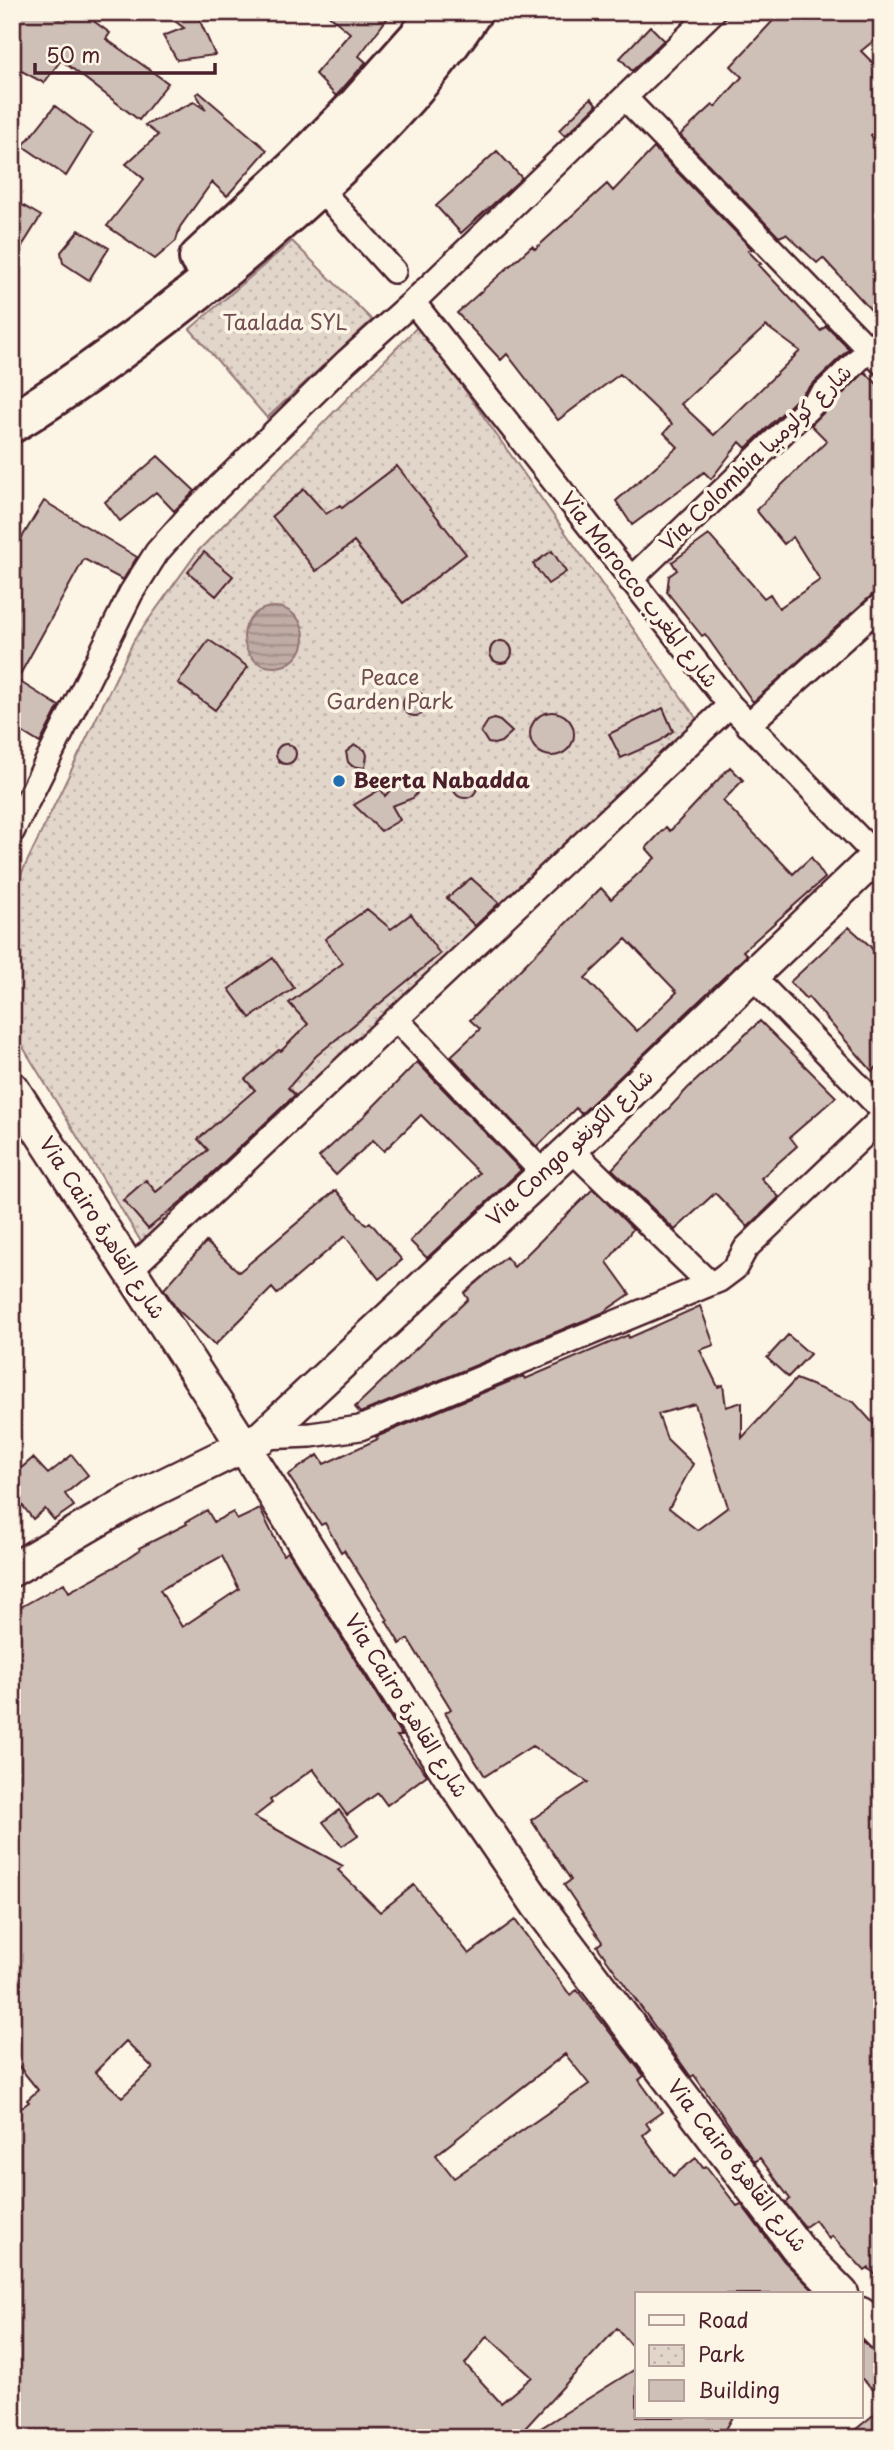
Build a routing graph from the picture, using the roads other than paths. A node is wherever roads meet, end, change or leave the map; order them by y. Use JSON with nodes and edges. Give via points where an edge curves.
{"nodes":[{"id":1,"x":440,"y":12,"type":"edge"},
{"id":2,"x":472,"y":12,"type":"edge"},
{"id":3,"x":713,"y":12,"type":"edge"},
{"id":4,"x":625,"y":98,"type":"junction"},
{"id":5,"x":308,"y":177,"type":"junction"},
{"id":6,"x":394,"y":271,"type":"dead end"},
{"id":7,"x":413,"y":302,"type":"junction"},
{"id":8,"x":877,"y":350,"type":"edge"},
{"id":9,"x":21,"y":403,"type":"edge"},
{"id":10,"x":629,"y":580,"type":"junction"},
{"id":11,"x":882,"y":604,"type":"edge"},
{"id":12,"x":730,"y":705,"type":"junction"},
{"id":13,"x":748,"y":725,"type":"junction"},
{"id":14,"x":12,"y":832,"type":"edge"},
{"id":15,"x":880,"y":857,"type":"edge"},
{"id":16,"x":752,"y":976,"type":"junction"},
{"id":17,"x":396,"y":1019,"type":"junction"},
{"id":18,"x":12,"y":1088,"type":"edge"},
{"id":19,"x":882,"y":1110,"type":"edge"},
{"id":20,"x":882,"y":1118,"type":"edge"},
{"id":21,"x":570,"y":1149,"type":"junction"},
{"id":22,"x":544,"y":1174,"type":"junction"},
{"id":23,"x":130,"y":1270,"type":"junction"},
{"id":24,"x":709,"y":1283,"type":"junction"},
{"id":25,"x":252,"y":1441,"type":"junction"},
{"id":26,"x":12,"y":1570,"type":"edge"},
{"id":27,"x":840,"y":2292,"type":"edge"},
{"id":28,"x":862,"y":2315,"type":"edge"},
{"id":29,"x":882,"y":2335,"type":"edge"}],
"edges":[{"from":1,"to":5,"type":"highway","via":[[359,104]]},
{"from":2,"to":5,"type":"highway","via":[[446,52]]},
{"from":3,"to":4,"type":"street"},
{"from":4,"to":7,"type":"street"},
{"from":4,"to":8,"type":"street"},
{"from":5,"to":6,"type":"street"},
{"from":5,"to":9,"type":"highway","via":[[158,323]]},
{"from":7,"to":10,"type":"street","name":"Via Morocco شارع المغرب"},
{"from":7,"to":14,"type":"street","via":[[188,516],[157,552],[131,593]]},
{"from":8,"to":10,"type":"street","name":"Via Colombia شارع كولومبيا"},
{"from":10,"to":12,"type":"street","name":"Via Morocco شارع المغرب"},
{"from":11,"to":13,"type":"street"},
{"from":12,"to":13,"type":"street","name":"Via Morocco شارع المغرب"},
{"from":12,"to":17,"type":"street"},
{"from":13,"to":15,"type":"street","name":"Via Morocco شارع المغرب"},
{"from":15,"to":16,"type":"street","name":"Via Congo شارع الكونغو"},
{"from":16,"to":19,"type":"street"},
{"from":16,"to":21,"type":"street","name":"Via Congo شارع الكونغو"},
{"from":17,"to":22,"type":"street"},
{"from":17,"to":23,"type":"street"},
{"from":18,"to":23,"type":"street","name":"Via Cairo شارع القاهرة"},
{"from":20,"to":24,"type":"street","via":[[746,1248],[728,1275]]},
{"from":21,"to":22,"type":"street","name":"Via Congo شارع الكونغو"},
{"from":21,"to":24,"type":"street"},
{"from":22,"to":25,"type":"street","name":"Via Congo شارع الكونغو"},
{"from":23,"to":25,"type":"street","name":"Via Cairo شارع القاهرة"},
{"from":24,"to":25,"type":"street","via":[[360,1428]]},
{"from":25,"to":26,"type":"street","name":"Via Congo شارع الكونغو","via":[[129,1502]]},
{"from":25,"to":27,"type":"street","name":"Via Cairo شارع القاهرة","via":[[441,1763],[537,1904],[799,2250]]},
{"from":28,"to":29,"type":"street"}]}
